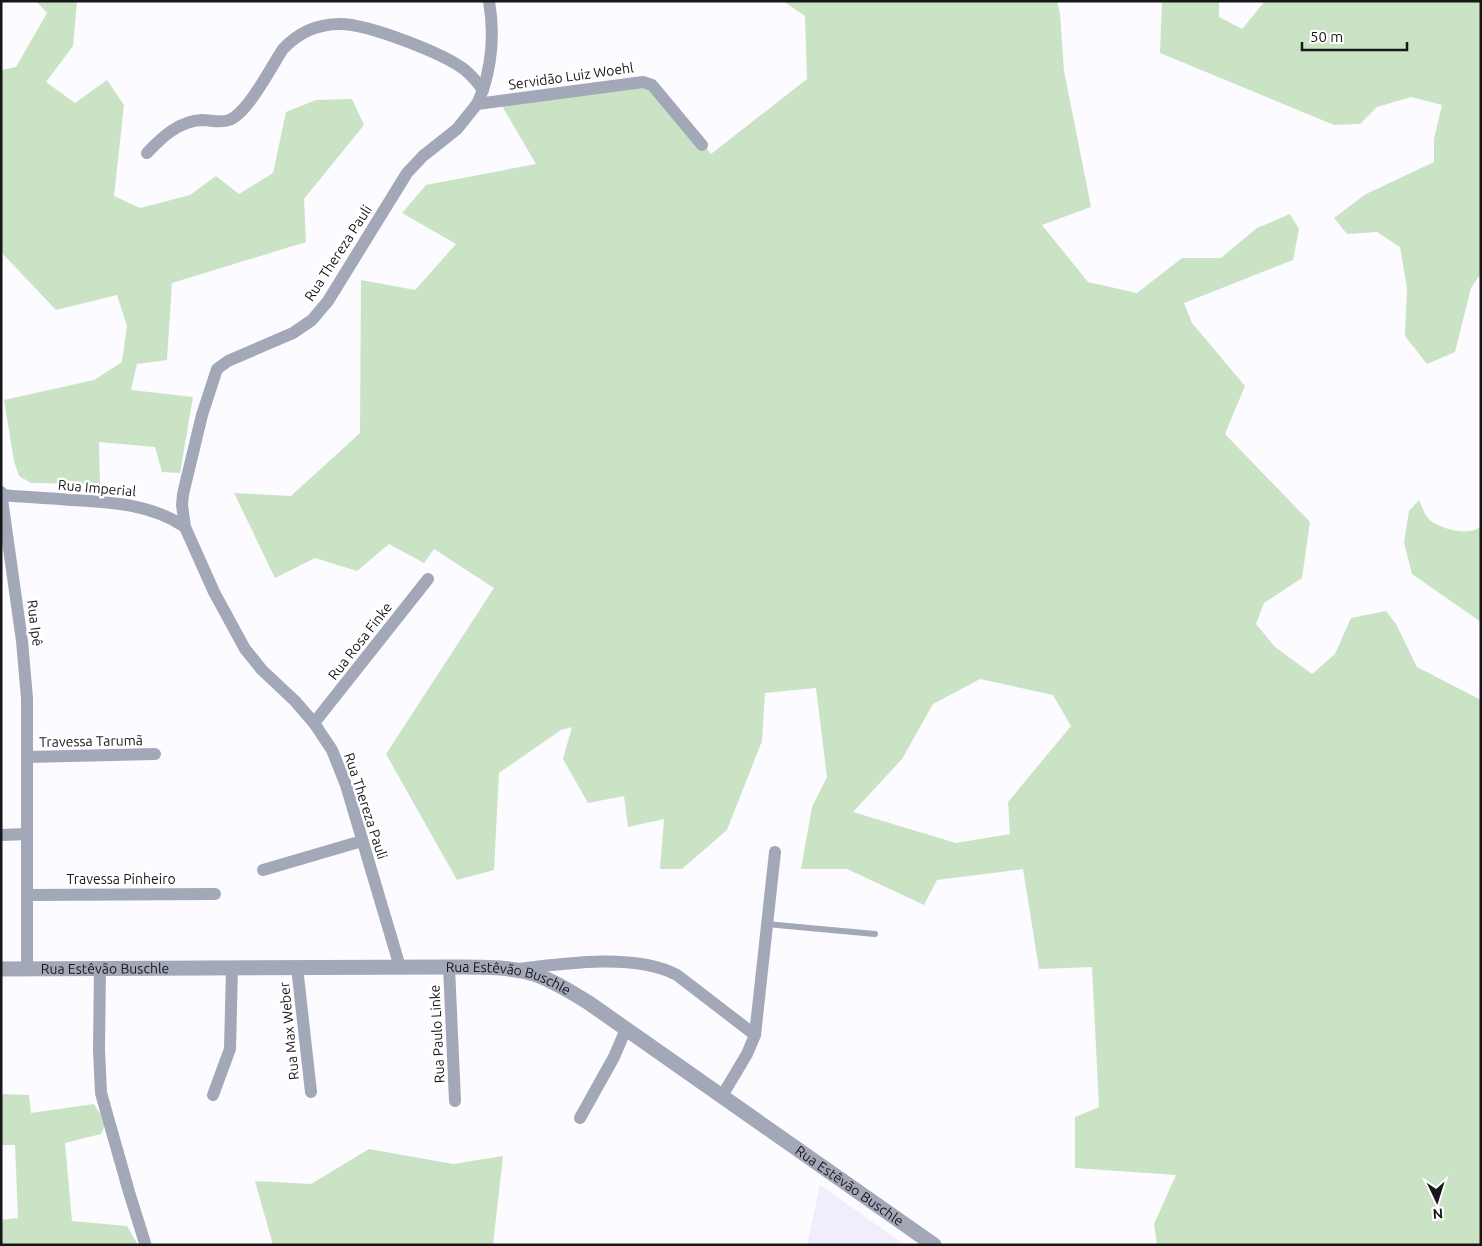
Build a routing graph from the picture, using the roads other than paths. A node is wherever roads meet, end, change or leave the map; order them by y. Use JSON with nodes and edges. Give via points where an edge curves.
{"nodes":[{"id":1,"x":489,"y":1,"type":"edge"},
{"id":2,"x":483,"y":90,"type":"junction"},
{"id":3,"x":477,"y":104,"type":"junction"},
{"id":4,"x":702,"y":145,"type":"dead end"},
{"id":5,"x":146,"y":153,"type":"dead end"},
{"id":6,"x":1,"y":494,"type":"edge"},
{"id":7,"x":185,"y":527,"type":"junction"},
{"id":8,"x":428,"y":578,"type":"dead end"},
{"id":9,"x":314,"y":723,"type":"junction"},
{"id":10,"x":155,"y":754,"type":"dead end"},
{"id":11,"x":27,"y":757,"type":"junction"},
{"id":12,"x":27,"y":834,"type":"junction"},
{"id":13,"x":1,"y":835,"type":"edge"},
{"id":14,"x":362,"y":841,"type":"junction"},
{"id":15,"x":775,"y":852,"type":"dead end"},
{"id":16,"x":263,"y":870,"type":"dead end"},
{"id":17,"x":215,"y":894,"type":"dead end"},
{"id":18,"x":27,"y":895,"type":"junction"},
{"id":19,"x":766,"y":924,"type":"junction"},
{"id":20,"x":875,"y":934,"type":"dead end"},
{"id":21,"x":400,"y":967,"type":"junction"},
{"id":22,"x":449,"y":967,"type":"junction"},
{"id":23,"x":27,"y":968,"type":"junction"},
{"id":24,"x":100,"y":968,"type":"junction"},
{"id":25,"x":232,"y":968,"type":"junction"},
{"id":26,"x":297,"y":968,"type":"junction"},
{"id":27,"x":1,"y":969,"type":"edge"},
{"id":28,"x":510,"y":970,"type":"junction"},
{"id":29,"x":626,"y":1029,"type":"junction"},
{"id":30,"x":755,"y":1035,"type":"junction"},
{"id":31,"x":311,"y":1092,"type":"dead end"},
{"id":32,"x":213,"y":1095,"type":"dead end"},
{"id":33,"x":722,"y":1096,"type":"junction"},
{"id":34,"x":455,"y":1101,"type":"dead end"},
{"id":35,"x":580,"y":1118,"type":"dead end"},
{"id":36,"x":145,"y":1243,"type":"dead end"},
{"id":37,"x":934,"y":1245,"type":"edge"}],
"edges":[{"from":1,"to":2,"type":"street","name":"Rua Thereza Pauli","via":[[491,43]]},
{"from":2,"to":3,"type":"street","name":"Rua Thereza Pauli"},
{"from":2,"to":5,"type":"street","via":[[464,70],[445,58],[402,40],[355,25],[325,25],[310,29],[282,49],[247,105],[236,116],[222,122],[204,120],[184,124],[166,134]]},
{"from":3,"to":4,"type":"street","name":"Servidão Luiz Woehl","via":[[642,82],[652,85]]},
{"from":3,"to":7,"type":"street","name":"Rua Thereza Pauli","via":[[457,129],[407,173],[336,288],[312,320],[293,333],[228,361],[217,369],[186,480],[182,505]]},
{"from":6,"to":7,"type":"street","name":"Rua Imperial","via":[[142,507]]},
{"from":6,"to":11,"type":"street","name":"Rua Ipê","via":[[25,668]]},
{"from":7,"to":9,"type":"street","name":"Rua Thereza Pauli","via":[[214,592],[248,654]]},
{"from":8,"to":9,"type":"street","name":"Rua Rosa Finke"},
{"from":9,"to":14,"type":"street","name":"Rua Thereza Pauli","via":[[332,750],[342,773]]},
{"from":10,"to":11,"type":"street","name":"Travessa Tarumã"},
{"from":11,"to":12,"type":"street","name":"Rua Ipê"},
{"from":12,"to":13,"type":"street"},
{"from":12,"to":18,"type":"street","name":"Rua Ipê"},
{"from":14,"to":16,"type":"street"},
{"from":14,"to":21,"type":"street","name":"Rua Thereza Pauli"},
{"from":15,"to":19,"type":"street"},
{"from":17,"to":18,"type":"street","name":"Travessa Pinheiro"},
{"from":18,"to":23,"type":"street","name":"Rua Ipê"},
{"from":19,"to":20,"type":"lane"},
{"from":19,"to":30,"type":"street"},
{"from":21,"to":22,"type":"street","name":"Rua Estêvão Buschle"},
{"from":21,"to":26,"type":"street","name":"Rua Estêvão Buschle"},
{"from":22,"to":28,"type":"street","name":"Rua Estêvão Buschle"},
{"from":22,"to":34,"type":"street","name":"Rua Paulo Linke"},
{"from":23,"to":24,"type":"street","name":"Rua Estêvão Buschle"},
{"from":23,"to":27,"type":"street","name":"Rua Estêvão Buschle"},
{"from":24,"to":25,"type":"street","name":"Rua Estêvão Buschle"},
{"from":24,"to":36,"type":"street","via":[[101,1093]]},
{"from":25,"to":26,"type":"street","name":"Rua Estêvão Buschle"},
{"from":25,"to":32,"type":"street","via":[[230,1049]]},
{"from":26,"to":31,"type":"street","name":"Rua Max Weber"},
{"from":28,"to":29,"type":"street","name":"Rua Estêvão Buschle","via":[[533,974],[555,983]]},
{"from":28,"to":30,"type":"street","via":[[598,962],[633,963],[669,970]]},
{"from":29,"to":33,"type":"street","name":"Rua Estêvão Buschle"},
{"from":29,"to":35,"type":"street"},
{"from":30,"to":33,"type":"street"},
{"from":33,"to":37,"type":"street","name":"Rua Estêvão Buschle"}]}
